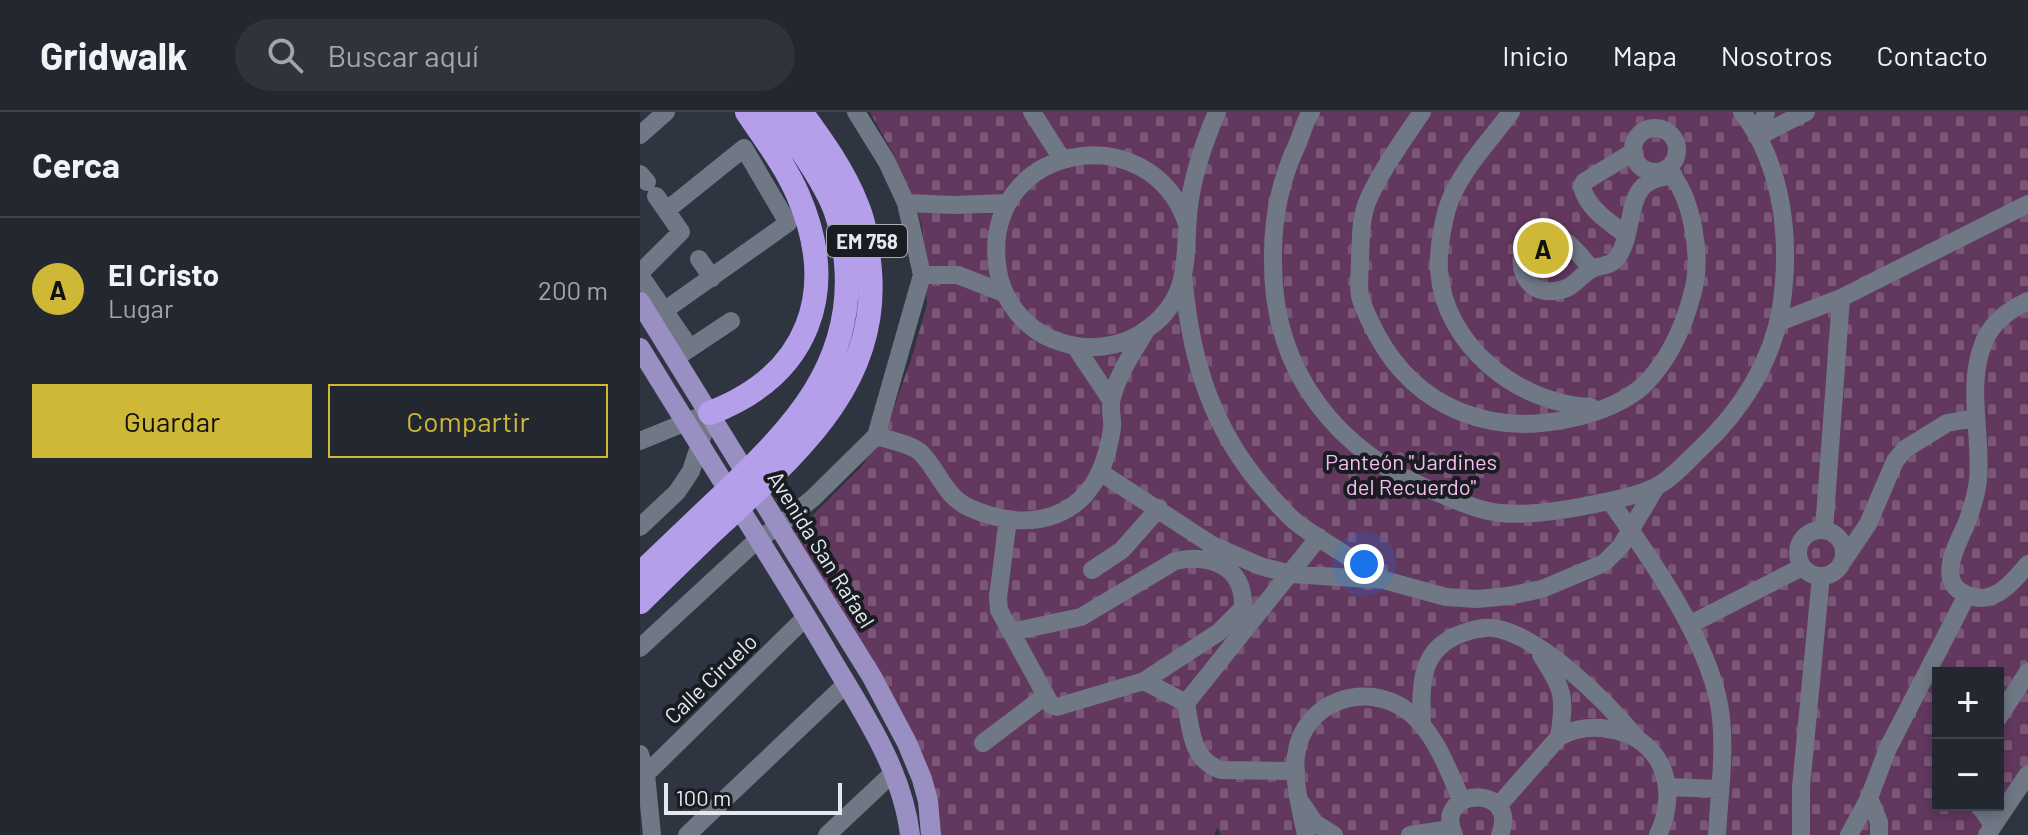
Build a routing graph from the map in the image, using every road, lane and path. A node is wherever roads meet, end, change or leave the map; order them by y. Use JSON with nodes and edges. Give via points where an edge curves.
{"nodes":[{"id":1,"x":666,"y":112,"type":"edge"},
{"id":2,"x":747,"y":112,"type":"edge"},
{"id":3,"x":774,"y":112,"type":"edge"},
{"id":4,"x":801,"y":112,"type":"edge"},
{"id":5,"x":856,"y":112,"type":"edge"},
{"id":6,"x":1032,"y":112,"type":"edge"},
{"id":7,"x":1217,"y":112,"type":"edge"},
{"id":8,"x":1422,"y":112,"type":"edge"},
{"id":9,"x":1511,"y":112,"type":"edge"},
{"id":10,"x":1742,"y":112,"type":"edge"},
{"id":11,"x":1766,"y":112,"type":"edge"},
{"id":12,"x":1806,"y":112,"type":"edge"},
{"id":13,"x":1309,"y":113,"type":"edge"},
{"id":14,"x":640,"y":135,"type":"edge"},
{"id":15,"x":1759,"y":136,"type":"junction"},
{"id":16,"x":1633,"y":152,"type":"junction"},
{"id":17,"x":1060,"y":156,"type":"junction"},
{"id":18,"x":1670,"y":172,"type":"junction"},
{"id":19,"x":652,"y":190,"type":"edge"},
{"id":20,"x":906,"y":203,"type":"junction"},
{"id":21,"x":1007,"y":203,"type":"junction"},
{"id":22,"x":2028,"y":204,"type":"edge"},
{"id":23,"x":1187,"y":224,"type":"junction"},
{"id":24,"x":1625,"y":234,"type":"junction"},
{"id":25,"x":699,"y":259,"type":"dead end"},
{"id":26,"x":1591,"y":269,"type":"dead end"},
{"id":27,"x":640,"y":274,"type":"edge"},
{"id":28,"x":922,"y":275,"type":"junction"},
{"id":29,"x":1184,"y":277,"type":"junction"},
{"id":30,"x":712,"y":278,"type":"junction"},
{"id":31,"x":1004,"y":293,"type":"junction"},
{"id":32,"x":1841,"y":298,"type":"junction"},
{"id":33,"x":2028,"y":301,"type":"edge"},
{"id":34,"x":652,"y":311,"type":"edge"},
{"id":35,"x":731,"y":321,"type":"dead end"},
{"id":36,"x":1779,"y":322,"type":"junction"},
{"id":37,"x":1146,"y":331,"type":"junction"},
{"id":38,"x":1075,"y":346,"type":"junction"},
{"id":39,"x":640,"y":348,"type":"edge"},
{"id":40,"x":682,"y":353,"type":"junction"},
{"id":41,"x":838,"y":376,"type":"junction"},
{"id":42,"x":1111,"y":400,"type":"junction"},
{"id":43,"x":1610,"y":407,"type":"junction"},
{"id":44,"x":710,"y":413,"type":"junction"},
{"id":45,"x":1976,"y":418,"type":"junction"},
{"id":46,"x":685,"y":422,"type":"junction"},
{"id":47,"x":876,"y":436,"type":"junction"},
{"id":48,"x":640,"y":441,"type":"edge"},
{"id":49,"x":700,"y":446,"type":"junction"},
{"id":50,"x":1100,"y":472,"type":"junction"},
{"id":51,"x":1656,"y":487,"type":"junction"},
{"id":52,"x":1610,"y":501,"type":"junction"},
{"id":53,"x":1159,"y":508,"type":"junction"},
{"id":54,"x":714,"y":517,"type":"junction"},
{"id":55,"x":1008,"y":519,"type":"junction"},
{"id":56,"x":779,"y":526,"type":"junction"},
{"id":57,"x":640,"y":527,"type":"edge"},
{"id":58,"x":1631,"y":530,"type":"junction"},
{"id":59,"x":1824,"y":530,"type":"junction"},
{"id":60,"x":1319,"y":537,"type":"junction"},
{"id":61,"x":758,"y":539,"type":"junction"},
{"id":62,"x":1841,"y":564,"type":"junction"},
{"id":63,"x":2028,"y":564,"type":"edge"},
{"id":64,"x":1802,"y":567,"type":"junction"},
{"id":65,"x":1092,"y":570,"type":"dead end"},
{"id":66,"x":640,"y":574,"type":"edge"},
{"id":67,"x":1291,"y":574,"type":"junction"},
{"id":68,"x":1821,"y":576,"type":"junction"},
{"id":69,"x":1384,"y":580,"type":"junction"},
{"id":70,"x":1967,"y":595,"type":"junction"},
{"id":71,"x":1508,"y":596,"type":"junction"},
{"id":72,"x":640,"y":602,"type":"edge"},
{"id":73,"x":806,"y":617,"type":"junction"},
{"id":74,"x":1689,"y":625,"type":"junction"},
{"id":75,"x":1011,"y":632,"type":"junction"},
{"id":76,"x":1507,"y":632,"type":"junction"},
{"id":77,"x":640,"y":648,"type":"edge"},
{"id":78,"x":1538,"y":649,"type":"junction"},
{"id":79,"x":2028,"y":672,"type":"edge"},
{"id":80,"x":1144,"y":681,"type":"junction"},
{"id":81,"x":846,"y":684,"type":"junction"},
{"id":82,"x":1045,"y":696,"type":"junction"},
{"id":83,"x":1186,"y":703,"type":"junction"},
{"id":84,"x":2004,"y":709,"type":"edge"},
{"id":85,"x":1422,"y":725,"type":"junction"},
{"id":86,"x":1634,"y":735,"type":"junction"},
{"id":87,"x":1559,"y":737,"type":"junction"},
{"id":88,"x":983,"y":743,"type":"dead end"},
{"id":89,"x":640,"y":754,"type":"edge"},
{"id":90,"x":1296,"y":771,"type":"junction"},
{"id":91,"x":894,"y":772,"type":"junction"},
{"id":92,"x":646,"y":774,"type":"junction"},
{"id":93,"x":2028,"y":774,"type":"edge"},
{"id":94,"x":1668,"y":787,"type":"junction"},
{"id":95,"x":1719,"y":789,"type":"junction"},
{"id":96,"x":1869,"y":798,"type":"junction"},
{"id":97,"x":1299,"y":801,"type":"junction"},
{"id":98,"x":1462,"y":801,"type":"junction"},
{"id":99,"x":1498,"y":806,"type":"junction"},
{"id":100,"x":1982,"y":811,"type":"edge"},
{"id":101,"x":1990,"y":830,"type":"edge"},
{"id":102,"x":1453,"y":832,"type":"edge"},
{"id":103,"x":1503,"y":834,"type":"edge"},
{"id":104,"x":652,"y":835,"type":"edge"},
{"id":105,"x":687,"y":835,"type":"edge"},
{"id":106,"x":827,"y":835,"type":"edge"},
{"id":107,"x":910,"y":835,"type":"edge"},
{"id":108,"x":931,"y":835,"type":"edge"},
{"id":109,"x":1306,"y":835,"type":"edge"},
{"id":110,"x":1334,"y":835,"type":"edge"},
{"id":111,"x":1410,"y":835,"type":"edge"},
{"id":112,"x":1658,"y":835,"type":"edge"},
{"id":113,"x":1717,"y":835,"type":"edge"},
{"id":114,"x":1801,"y":835,"type":"edge"},
{"id":115,"x":1849,"y":835,"type":"edge"},
{"id":116,"x":1879,"y":835,"type":"edge"}],
"edges":[{"from":1,"to":14,"type":"street"},
{"from":2,"to":44,"type":"highway","via":[[783,165],[805,215],[814,261],[813,308],[803,337],[781,370],[750,394]]},
{"from":3,"to":41,"type":"highway","number":"EM 758","via":[[831,200],[844,237],[848,283]]},
{"from":4,"to":41,"type":"highway","number":"EM 758","via":[[844,177],[868,245],[872,292],[865,338]]},
{"from":5,"to":20,"type":"street"},
{"from":6,"to":17,"type":"street"},
{"from":7,"to":23,"type":"street","via":[[1196,171]]},
{"from":8,"to":43,"type":"street","via":[[1367,201],[1362,224],[1360,297],[1387,352],[1425,394],[1493,421],[1552,423]]},
{"from":9,"to":43,"type":"street","via":[[1457,185],[1448,208],[1439,270],[1451,314],[1463,335],[1504,378],[1531,394],[1567,406]]},
{"from":10,"to":15,"type":"street"},
{"from":11,"to":15,"type":"street"},
{"from":12,"to":15,"type":"street"},
{"from":13,"to":52,"type":"street","via":[[1279,195],[1273,277],[1289,355],[1322,411],[1379,463],[1471,506],[1534,513]]},
{"from":15,"to":36,"type":"street","via":[[1777,184],[1782,217]]},
{"from":16,"to":18,"type":"street","via":[[1639,165]]},
{"from":16,"to":18,"type":"street","via":[[1642,131],[1665,130],[1677,148]]},
{"from":16,"to":24,"type":"street","via":[[1582,187],[1603,218]]},
{"from":17,"to":21,"type":"street","via":[[1028,176]]},
{"from":17,"to":23,"type":"street","via":[[1106,152],[1141,164],[1172,192]]},
{"from":18,"to":24,"type":"street","via":[[1649,180],[1639,191]]},
{"from":18,"to":43,"type":"street","via":[[1692,222],[1697,280],[1678,338],[1663,362],[1644,384]]},
{"from":19,"to":27,"type":"street","via":[[681,232]]},
{"from":19,"to":30,"type":"street","via":[[744,148],[788,223]]},
{"from":20,"to":21,"type":"street"},
{"from":20,"to":28,"type":"street"},
{"from":21,"to":31,"type":"street","via":[[996,243]]},
{"from":22,"to":32,"type":"street"},
{"from":23,"to":29,"type":"street"},
{"from":24,"to":26,"type":"street","via":[[1611,265]]},
{"from":25,"to":30,"type":"street"},
{"from":27,"to":34,"type":"street"},
{"from":28,"to":31,"type":"street","via":[[958,275]]},
{"from":28,"to":47,"type":"street"},
{"from":29,"to":37,"type":"street","via":[[1169,308]]},
{"from":29,"to":60,"type":"street","via":[[1193,350],[1228,440],[1271,496]]},
{"from":30,"to":34,"type":"street"},
{"from":31,"to":38,"type":"street","via":[[1037,331]]},
{"from":32,"to":36,"type":"street"},
{"from":32,"to":59,"type":"street"},
{"from":33,"to":45,"type":"street","via":[[2003,315],[1982,347]]},
{"from":34,"to":40,"type":"main road","name":"Avenida San Rafael"},
{"from":35,"to":40,"type":"street"},
{"from":36,"to":51,"type":"street","via":[[1762,369],[1720,431]]},
{"from":37,"to":38,"type":"street","via":[[1114,345]]},
{"from":37,"to":42,"type":"street"},
{"from":38,"to":42,"type":"street"},
{"from":39,"to":46,"type":"main road"},
{"from":40,"to":44,"type":"main road","name":"Avenida San Rafael"},
{"from":41,"to":54,"type":"highway","number":"EM 758"},
{"from":42,"to":50,"type":"street","via":[[1112,428]]},
{"from":44,"to":46,"type":"street"},
{"from":44,"to":49,"type":"street"},
{"from":44,"to":56,"type":"main road","name":"Avenida San Rafael"},
{"from":45,"to":62,"type":"street","via":[[1947,423],[1905,449],[1868,524]]},
{"from":45,"to":70,"type":"street","via":[[1975,500],[1950,560],[1951,577]]},
{"from":46,"to":48,"type":"street"},
{"from":46,"to":49,"type":"main road"},
{"from":47,"to":55,"type":"street","via":[[920,451],[944,488],[968,507]]},
{"from":47,"to":56,"type":"street"},
{"from":49,"to":57,"type":"street","via":[[677,492]]},
{"from":49,"to":61,"type":"main road"},
{"from":50,"to":53,"type":"street"},
{"from":50,"to":55,"type":"street","via":[[1069,508],[1039,521]]},
{"from":51,"to":52,"type":"street"},
{"from":51,"to":58,"type":"street"},
{"from":52,"to":58,"type":"street"},
{"from":53,"to":65,"type":"street","via":[[1122,550]]},
{"from":53,"to":67,"type":"street","via":[[1212,545]]},
{"from":54,"to":66,"type":"highway","number":"EM 758"},
{"from":54,"to":72,"type":"highway","number":"EM 758"},
{"from":55,"to":75,"type":"street","via":[[998,597]]},
{"from":56,"to":61,"type":"street"},
{"from":56,"to":108,"type":"main road","name":"Avenida San Rafael","via":[[907,743],[928,801]]},
{"from":58,"to":71,"type":"street","via":[[1604,563],[1542,589]]},
{"from":58,"to":74,"type":"street"},
{"from":59,"to":62,"type":"street","via":[[1842,544]]},
{"from":59,"to":64,"type":"street","via":[[1809,533],[1800,543]]},
{"from":60,"to":67,"type":"street"},
{"from":60,"to":69,"type":"street"},
{"from":61,"to":73,"type":"main road"},
{"from":61,"to":77,"type":"street"},
{"from":62,"to":68,"type":"street"},
{"from":63,"to":70,"type":"street","via":[[1991,596]]},
{"from":64,"to":68,"type":"street"},
{"from":64,"to":74,"type":"street"},
{"from":67,"to":69,"type":"street"},
{"from":67,"to":83,"type":"street"},
{"from":68,"to":114,"type":"street"},
{"from":69,"to":71,"type":"street","via":[[1446,597]]},
{"from":70,"to":96,"type":"street","via":[[1888,748]]},
{"from":71,"to":76,"type":"street"},
{"from":73,"to":81,"type":"main road"},
{"from":73,"to":92,"type":"street","name":"Calle Ciruelo"},
{"from":74,"to":95,"type":"street","via":[[1721,719]]},
{"from":75,"to":80,"type":"street","via":[[1081,617],[1175,561],[1208,560],[1230,571],[1244,594],[1243,608],[1219,632]]},
{"from":75,"to":82,"type":"street"},
{"from":76,"to":78,"type":"street"},
{"from":76,"to":85,"type":"street","via":[[1477,629],[1438,647],[1426,664]]},
{"from":78,"to":86,"type":"street","via":[[1581,680]]},
{"from":78,"to":87,"type":"street","via":[[1564,698]]},
{"from":79,"to":84,"type":"street"},
{"from":80,"to":82,"type":"street","via":[[1057,707]]},
{"from":80,"to":83,"type":"street"},
{"from":81,"to":91,"type":"main road"},
{"from":81,"to":105,"type":"street"},
{"from":82,"to":88,"type":"street"},
{"from":83,"to":90,"type":"street","via":[[1195,747],[1210,766]]},
{"from":85,"to":90,"type":"street","via":[[1394,703],[1373,696],[1339,700],[1313,717],[1296,753]]},
{"from":85,"to":98,"type":"street"},
{"from":86,"to":87,"type":"street","via":[[1594,727]]},
{"from":86,"to":94,"type":"street","via":[[1657,760]]},
{"from":87,"to":99,"type":"street"},
{"from":89,"to":92,"type":"street"},
{"from":90,"to":97,"type":"street"},
{"from":91,"to":106,"type":"street"},
{"from":91,"to":107,"type":"main road"},
{"from":92,"to":104,"type":"street"},
{"from":93,"to":101,"type":"street"},
{"from":94,"to":95,"type":"street"},
{"from":94,"to":112,"type":"street","via":[[1669,803]]},
{"from":95,"to":113,"type":"street"},
{"from":96,"to":115,"type":"street"},
{"from":96,"to":116,"type":"street"},
{"from":97,"to":109,"type":"street"},
{"from":97,"to":110,"type":"street","via":[[1315,823]]},
{"from":98,"to":99,"type":"street","via":[[1484,797]]},
{"from":98,"to":102,"type":"street","via":[[1453,811]]},
{"from":99,"to":103,"type":"street"},
{"from":100,"to":101,"type":"street"},
{"from":102,"to":111,"type":"street"}]}
